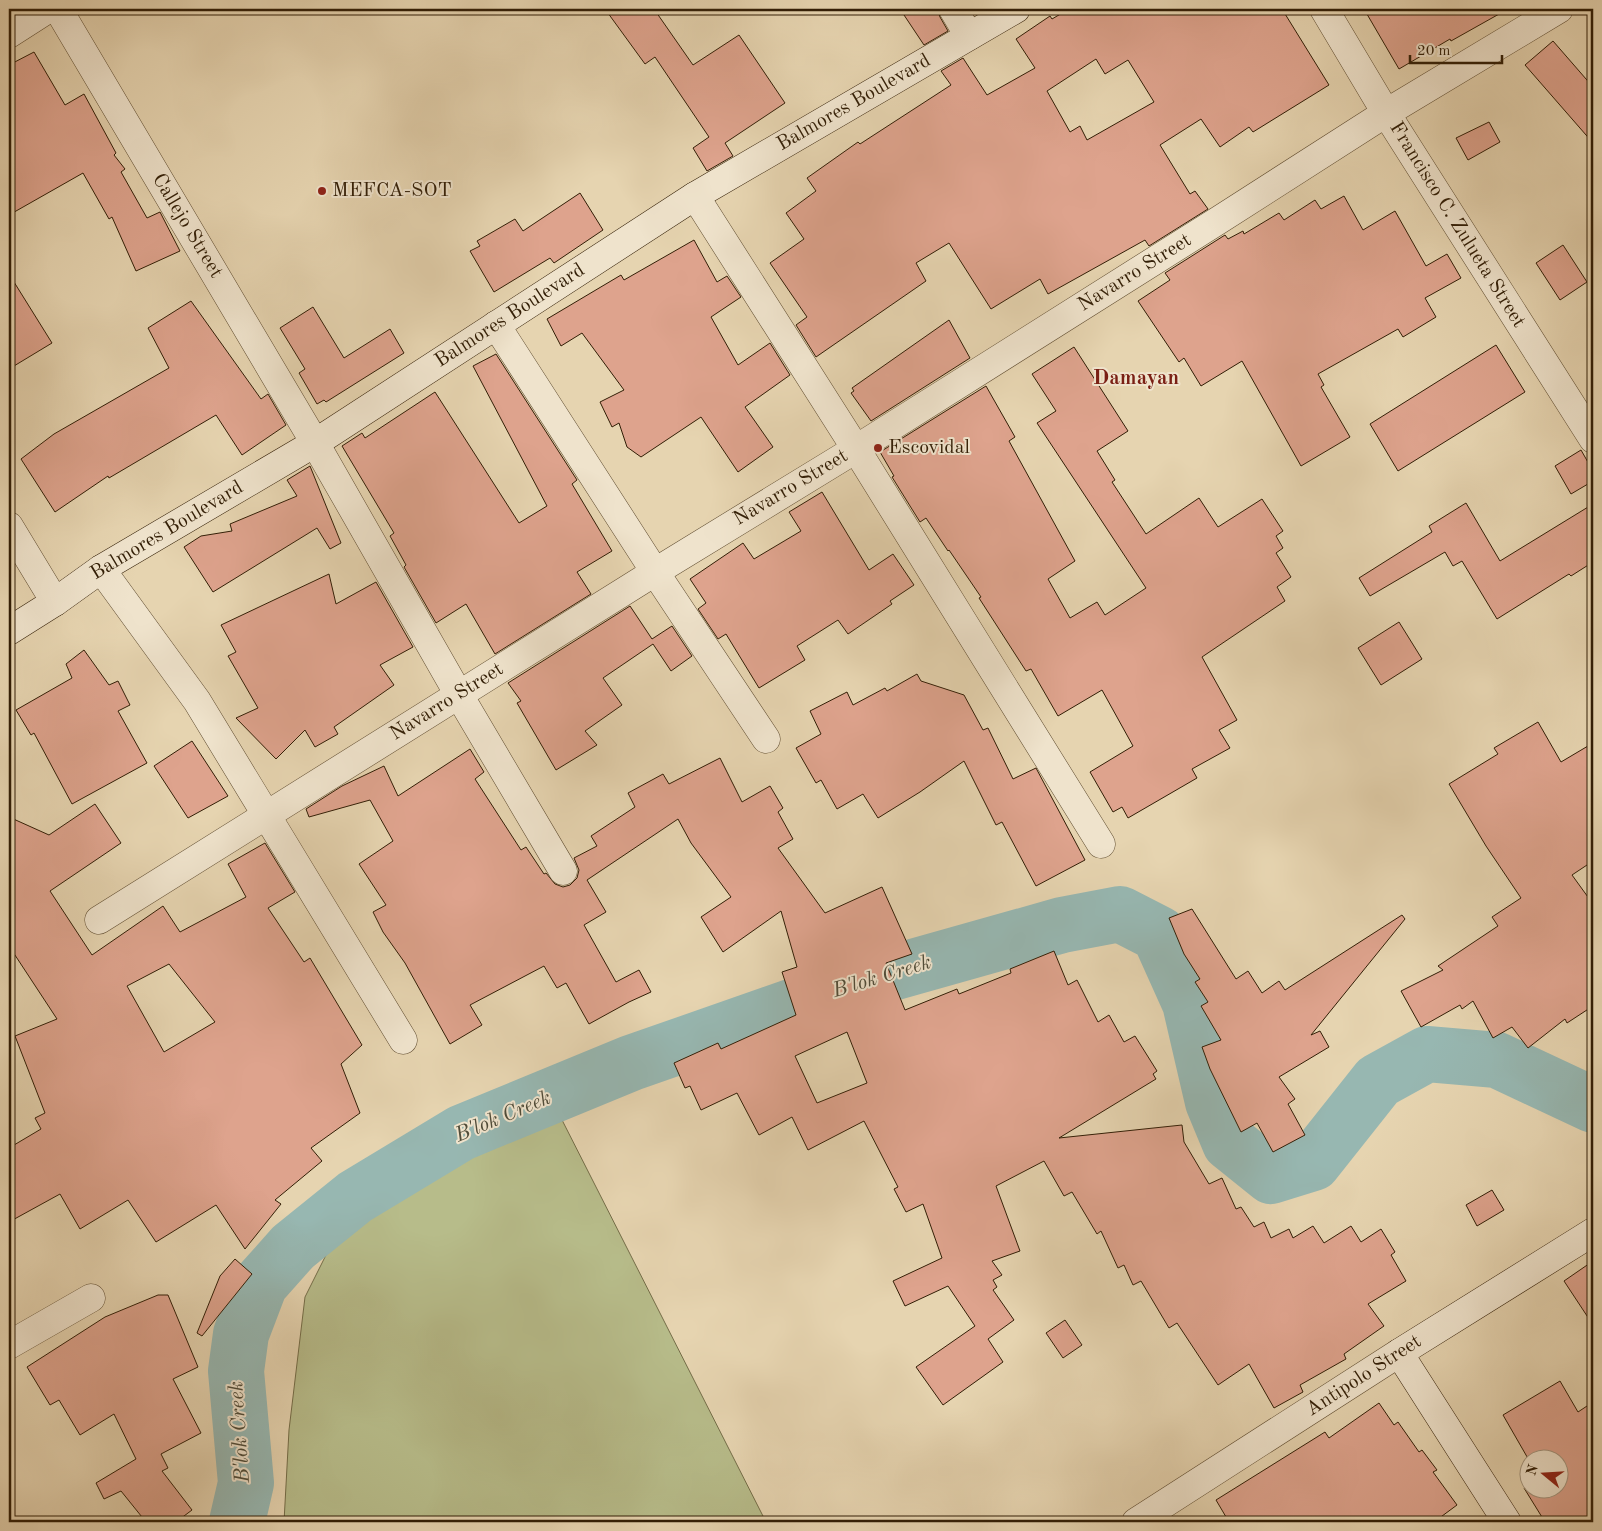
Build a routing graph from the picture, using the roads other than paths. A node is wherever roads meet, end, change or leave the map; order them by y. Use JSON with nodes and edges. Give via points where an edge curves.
{"nodes":[{"id":1,"x":48,"y":9,"type":"edge"},
{"id":2,"x":58,"y":9,"type":"edge"},
{"id":3,"x":953,"y":9,"type":"edge"},
{"id":4,"x":1016,"y":9,"type":"edge"},
{"id":5,"x":1324,"y":9,"type":"edge"},
{"id":6,"x":1560,"y":9,"type":"edge"},
{"id":7,"x":9,"y":34,"type":"edge"},
{"id":8,"x":969,"y":36,"type":"junction"},
{"id":9,"x":1386,"y":113,"type":"junction"},
{"id":10,"x":695,"y":196,"type":"junction"},
{"id":11,"x":496,"y":326,"type":"junction"},
{"id":12,"x":1593,"y":439,"type":"edge"},
{"id":13,"x":315,"y":443,"type":"junction"},
{"id":14,"x":856,"y":449,"type":"junction"},
{"id":15,"x":9,"y":526,"type":"edge"},
{"id":16,"x":101,"y":569,"type":"junction"},
{"id":17,"x":655,"y":572,"type":"junction"},
{"id":18,"x":55,"y":602,"type":"junction"},
{"id":19,"x":9,"y":631,"type":"edge"},
{"id":20,"x":459,"y":695,"type":"junction"},
{"id":21,"x":766,"y":739,"type":"dead end"},
{"id":22,"x":265,"y":816,"type":"junction"},
{"id":23,"x":1101,"y":844,"type":"dead end"},
{"id":24,"x":562,"y":871,"type":"dead end"},
{"id":25,"x":99,"y":920,"type":"dead end"},
{"id":26,"x":403,"y":1040,"type":"dead end"},
{"id":27,"x":1593,"y":1232,"type":"edge"},
{"id":28,"x":91,"y":1298,"type":"dead end"},
{"id":29,"x":9,"y":1345,"type":"edge"},
{"id":30,"x":1399,"y":1353,"type":"junction"},
{"id":31,"x":1136,"y":1522,"type":"edge"},
{"id":32,"x":1507,"y":1522,"type":"edge"}],
"edges":[{"from":1,"to":7,"type":"street"},
{"from":2,"to":13,"type":"street","name":"Callejo Street"},
{"from":3,"to":8,"type":"street"},
{"from":4,"to":8,"type":"street","name":"Balmores Boulevard"},
{"from":5,"to":9,"type":"street","name":"Francisco C. Zulueta Street"},
{"from":6,"to":9,"type":"street","name":"Navarro Street"},
{"from":8,"to":10,"type":"street","name":"Balmores Boulevard"},
{"from":9,"to":12,"type":"street","name":"Francisco C. Zulueta Street"},
{"from":9,"to":14,"type":"street","name":"Navarro Street"},
{"from":10,"to":11,"type":"street","name":"Balmores Boulevard"},
{"from":10,"to":14,"type":"street"},
{"from":11,"to":13,"type":"street","name":"Balmores Boulevard"},
{"from":11,"to":17,"type":"street"},
{"from":13,"to":16,"type":"street","name":"Balmores Boulevard"},
{"from":13,"to":20,"type":"street","name":"Callejo Street"},
{"from":14,"to":17,"type":"street","name":"Navarro Street"},
{"from":14,"to":23,"type":"street"},
{"from":15,"to":18,"type":"street"},
{"from":16,"to":18,"type":"street","name":"Balmores Boulevard"},
{"from":16,"to":22,"type":"street","via":[[197,701]]},
{"from":17,"to":20,"type":"street","name":"Navarro Street"},
{"from":17,"to":21,"type":"street"},
{"from":18,"to":19,"type":"street","name":"Balmores Boulevard"},
{"from":20,"to":22,"type":"street","name":"Navarro Street"},
{"from":20,"to":24,"type":"street","name":"Callejo Street"},
{"from":22,"to":25,"type":"street","name":"Navarro Street"},
{"from":22,"to":26,"type":"street"},
{"from":27,"to":30,"type":"street","name":"Antipolo Street"},
{"from":28,"to":29,"type":"street"},
{"from":30,"to":31,"type":"street","name":"Antipolo Street"},
{"from":30,"to":32,"type":"street"}]}
